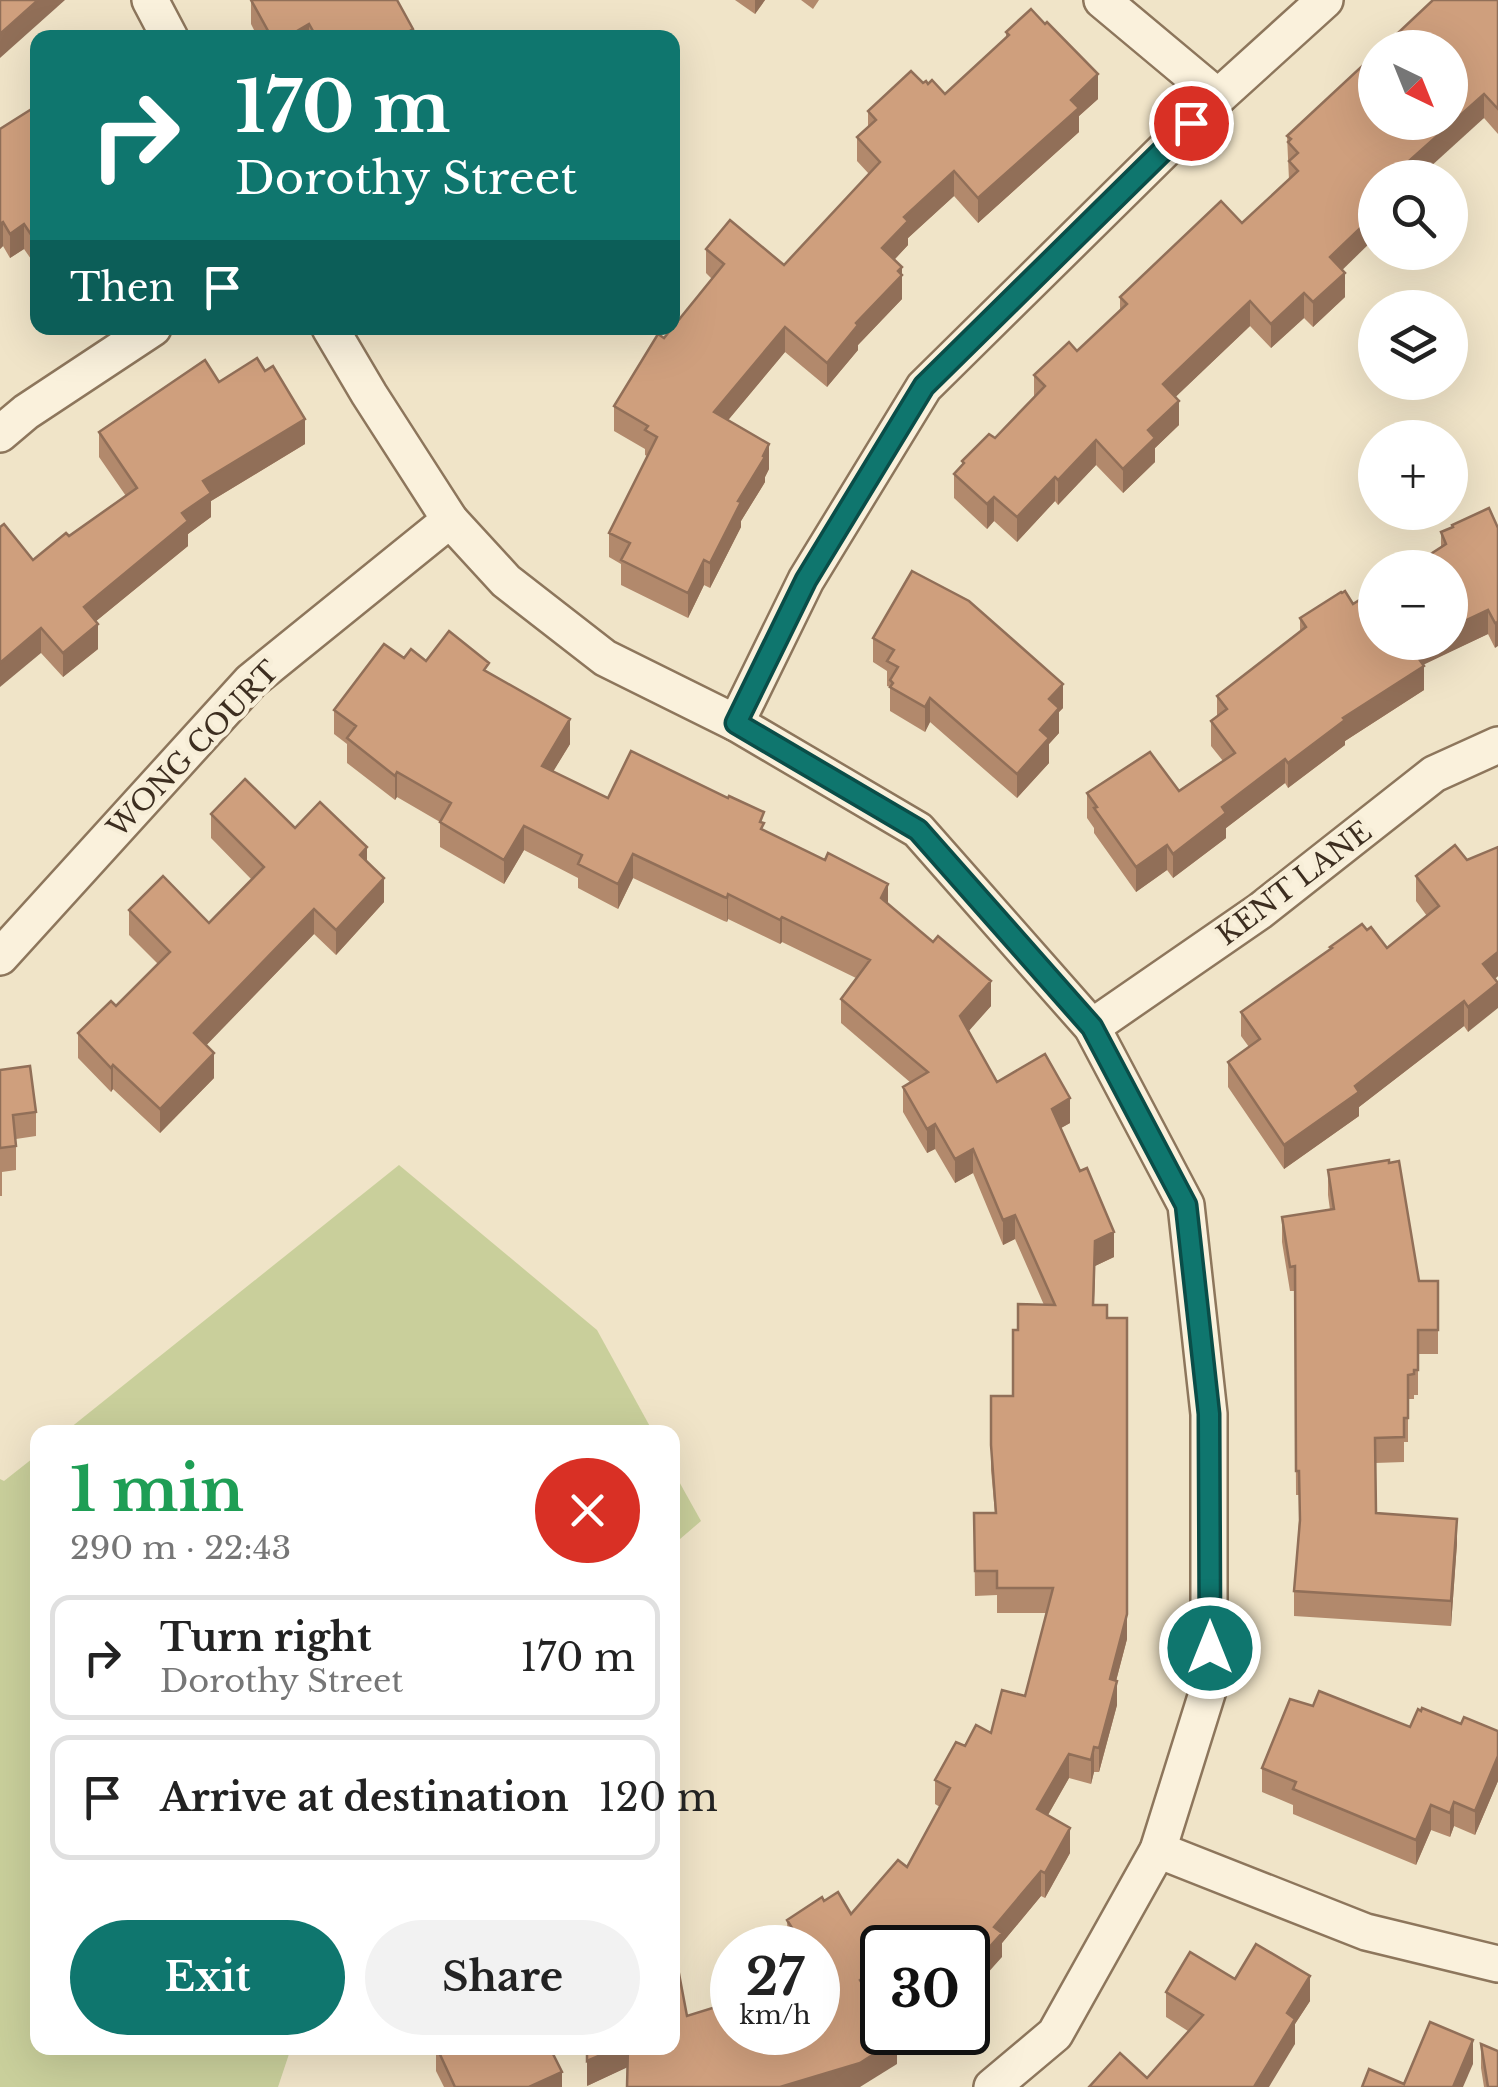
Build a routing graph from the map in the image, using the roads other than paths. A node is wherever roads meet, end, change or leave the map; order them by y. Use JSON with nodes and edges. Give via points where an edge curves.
{"nodes":[{"id":1,"x":150,"y":0,"type":"edge"},
{"id":2,"x":1102,"y":0,"type":"edge"},
{"id":3,"x":1325,"y":0,"type":"edge"},
{"id":4,"x":166,"y":30,"type":"edge"},
{"id":5,"x":1218,"y":96,"type":"junction"},
{"id":6,"x":142,"y":335,"type":"edge"},
{"id":7,"x":334,"y":335,"type":"edge"},
{"id":8,"x":0,"y":434,"type":"edge"},
{"id":9,"x":450,"y":520,"type":"junction"},
{"id":10,"x":736,"y":723,"type":"junction"},
{"id":11,"x":1498,"y":745,"type":"edge"},
{"id":12,"x":0,"y":957,"type":"edge"},
{"id":13,"x":1092,"y":1027,"type":"junction"},
{"id":14,"x":1158,"y":1850,"type":"junction"},
{"id":15,"x":1498,"y":1964,"type":"edge"},
{"id":16,"x":992,"y":2087,"type":"edge"}],
"edges":[{"from":1,"to":4,"type":"street"},
{"from":2,"to":5,"type":"street"},
{"from":3,"to":5,"type":"street"},
{"from":5,"to":10,"type":"street","via":[[924,386],[806,580]]},
{"from":6,"to":8,"type":"street"},
{"from":7,"to":9,"type":"street"},
{"from":9,"to":10,"type":"street","via":[[506,581],[606,658]]},
{"from":9,"to":12,"type":"street","name":"WONG COURT","via":[[250,681]]},
{"from":10,"to":13,"type":"street","via":[[918,830]]},
{"from":11,"to":13,"type":"street","name":"KENT LANE","via":[[1434,774],[1260,911]]},
{"from":13,"to":14,"type":"street","via":[[1186,1205],[1209,1414],[1210,1687]]},
{"from":14,"to":15,"type":"street","via":[[1366,1932]]},
{"from":14,"to":16,"type":"street","via":[[1055,2034]]}]}
